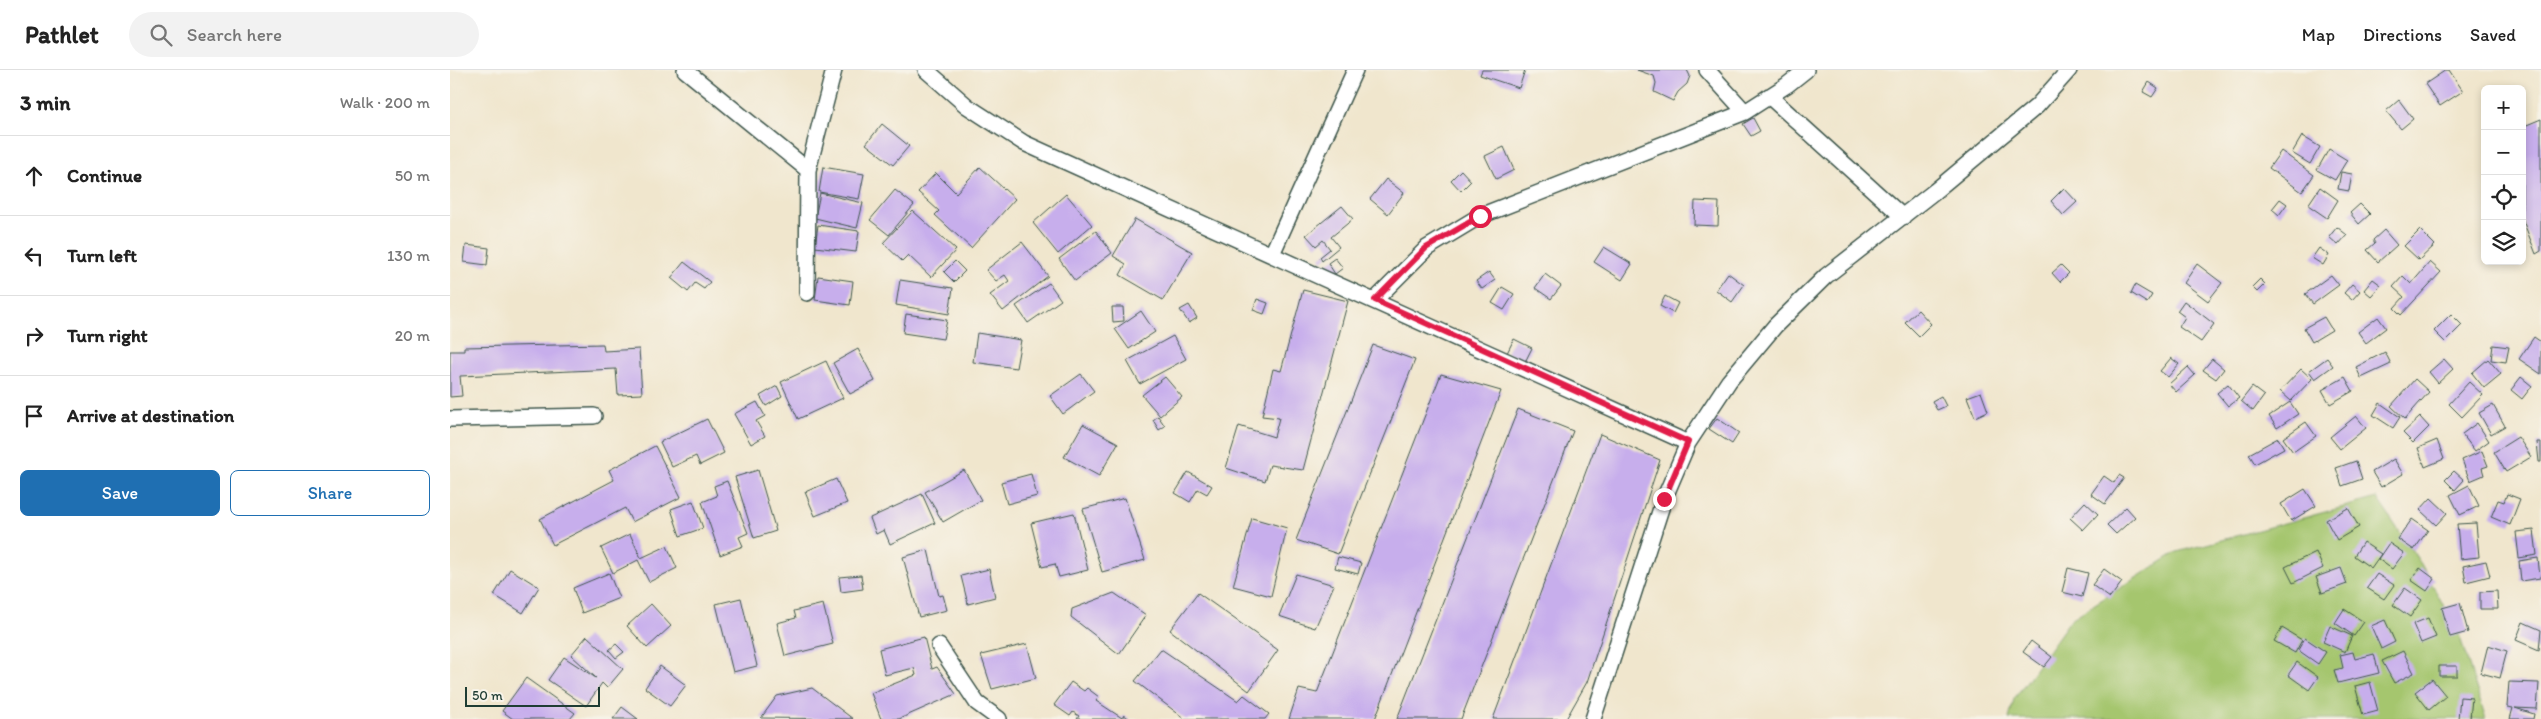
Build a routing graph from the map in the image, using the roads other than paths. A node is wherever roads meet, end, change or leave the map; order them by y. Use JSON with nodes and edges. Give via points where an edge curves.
{"nodes":[{"id":1,"x":686,"y":70,"type":"edge"},
{"id":2,"x":834,"y":70,"type":"edge"},
{"id":3,"x":926,"y":70,"type":"edge"},
{"id":4,"x":1355,"y":70,"type":"edge"},
{"id":5,"x":1707,"y":70,"type":"edge"},
{"id":6,"x":1806,"y":70,"type":"edge"},
{"id":7,"x":2068,"y":70,"type":"edge"},
{"id":8,"x":1769,"y":96,"type":"junction"},
{"id":9,"x":1745,"y":112,"type":"junction"},
{"id":10,"x":808,"y":170,"type":"junction"},
{"id":11,"x":1903,"y":217,"type":"junction"},
{"id":12,"x":1272,"y":254,"type":"junction"},
{"id":13,"x":807,"y":293,"type":"dead end"},
{"id":14,"x":1375,"y":300,"type":"junction"},
{"id":15,"x":594,"y":416,"type":"dead end"},
{"id":16,"x":450,"y":419,"type":"edge"},
{"id":17,"x":1688,"y":442,"type":"junction"},
{"id":18,"x":939,"y":646,"type":"dead end"},
{"id":19,"x":999,"y":719,"type":"edge"},
{"id":20,"x":1593,"y":719,"type":"edge"}],
"edges":[{"from":1,"to":10,"type":"street"},
{"from":2,"to":10,"type":"street"},
{"from":3,"to":12,"type":"street","via":[[967,106],[1024,144]]},
{"from":4,"to":12,"type":"street"},
{"from":5,"to":9,"type":"street"},
{"from":6,"to":8,"type":"street"},
{"from":7,"to":11,"type":"street","via":[[2038,106]]},
{"from":8,"to":9,"type":"street"},
{"from":8,"to":11,"type":"street"},
{"from":9,"to":14,"type":"street","via":[[1480,216],[1426,248]]},
{"from":10,"to":13,"type":"street"},
{"from":11,"to":17,"type":"street","via":[[1826,276],[1775,326],[1729,381]]},
{"from":12,"to":14,"type":"street"},
{"from":14,"to":17,"type":"street"},
{"from":15,"to":16,"type":"street"},
{"from":17,"to":20,"type":"street","via":[[1664,499]]},
{"from":18,"to":19,"type":"street","via":[[977,703]]}]}
